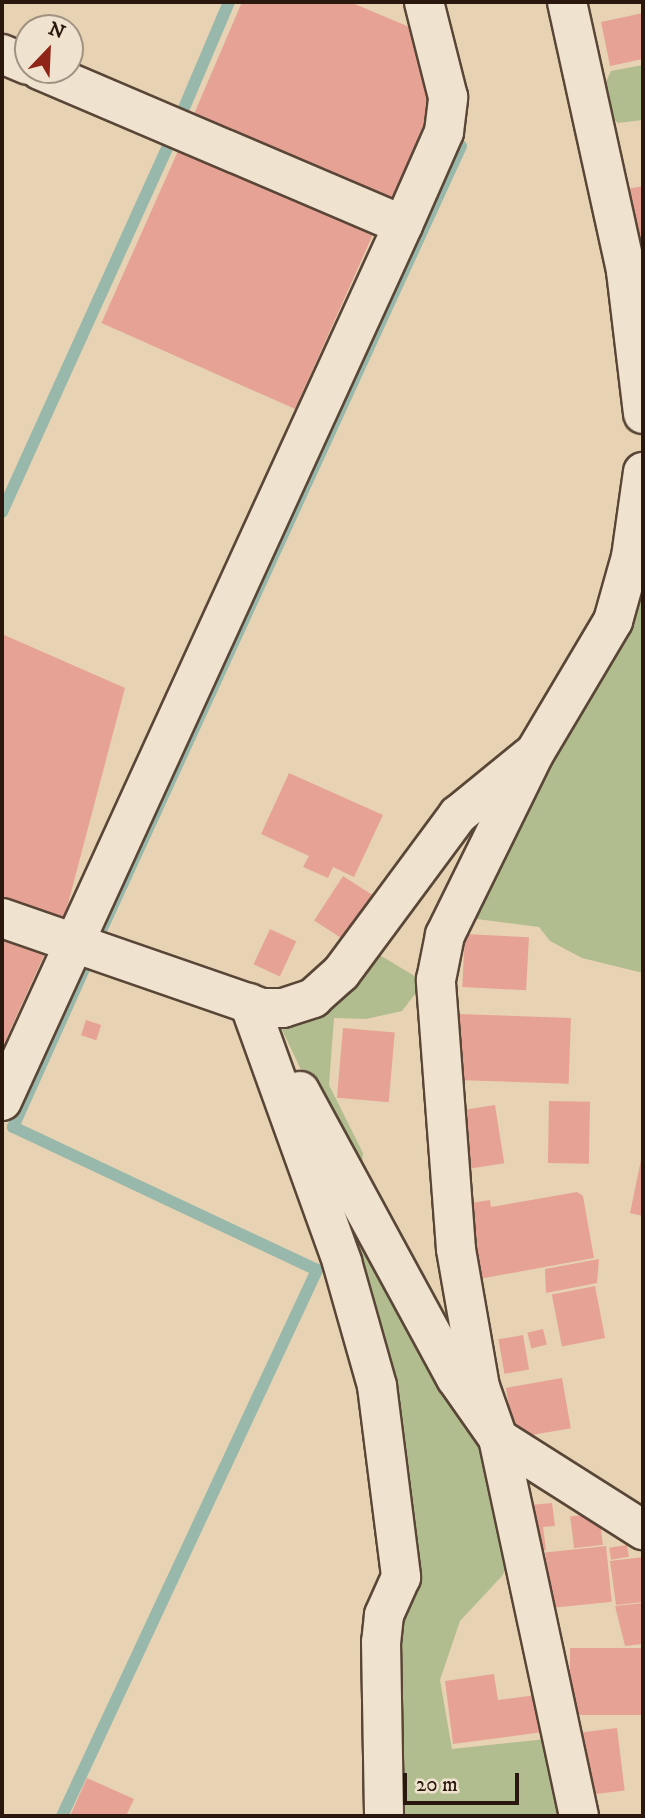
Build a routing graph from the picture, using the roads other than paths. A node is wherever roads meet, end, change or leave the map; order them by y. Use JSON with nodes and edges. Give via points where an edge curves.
{"nodes":[{"id":1,"x":424,"y":2,"type":"edge"},
{"id":2,"x":567,"y":2,"type":"edge"},
{"id":3,"x":73,"y":84,"type":"edge"},
{"id":4,"x":404,"y":225,"type":"junction"},
{"id":5,"x":643,"y":414,"type":"edge"},
{"id":6,"x":643,"y":472,"type":"edge"},
{"id":7,"x":534,"y":754,"type":"junction"},
{"id":8,"x":2,"y":918,"type":"edge"},
{"id":9,"x":74,"y":943,"type":"junction"},
{"id":10,"x":249,"y":1003,"type":"junction"},
{"id":11,"x":2,"y":1101,"type":"edge"},
{"id":12,"x":498,"y":1438,"type":"junction"},
{"id":13,"x":643,"y":1530,"type":"edge"},
{"id":14,"x":384,"y":1816,"type":"edge"},
{"id":15,"x":579,"y":1816,"type":"edge"}],
"edges":[{"from":1,"to":4,"type":"street","via":[[448,97],[444,132]]},
{"from":2,"to":5,"type":"street","via":[[626,271]]},
{"from":3,"to":4,"type":"street"},
{"from":4,"to":9,"type":"street"},
{"from":6,"to":7,"type":"street","via":[[631,557],[613,621]]},
{"from":7,"to":10,"type":"street","via":[[492,782],[458,815],[341,973],[323,990],[283,1008]]},
{"from":7,"to":12,"type":"street","via":[[445,934],[436,980],[456,1249],[480,1387]]},
{"from":8,"to":9,"type":"street"},
{"from":9,"to":10,"type":"street"},
{"from":9,"to":11,"type":"street"},
{"from":10,"to":12,"type":"street","via":[[456,1378]]},
{"from":10,"to":14,"type":"street","via":[[342,1262],[377,1386],[401,1577],[384,1615],[381,1642]]},
{"from":12,"to":13,"type":"street"},
{"from":12,"to":15,"type":"street"}]}
